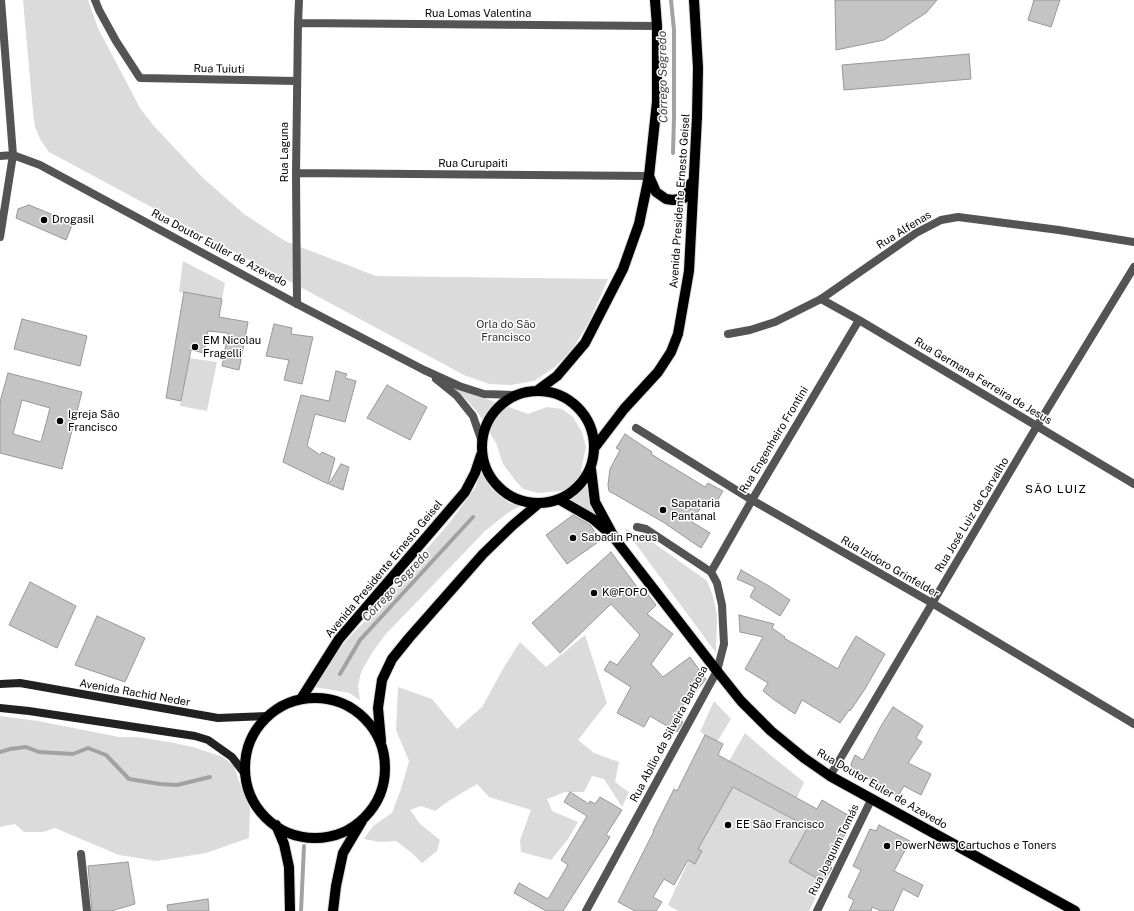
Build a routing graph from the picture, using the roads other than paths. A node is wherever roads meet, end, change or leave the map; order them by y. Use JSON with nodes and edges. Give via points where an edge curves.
{"nodes":[{"id":1,"x":1,"y":0,"type":"edge"},
{"id":2,"x":95,"y":0,"type":"edge"},
{"id":3,"x":299,"y":0,"type":"edge"},
{"id":4,"x":655,"y":0,"type":"edge"},
{"id":5,"x":694,"y":0,"type":"edge"},
{"id":6,"x":298,"y":23,"type":"junction"},
{"id":7,"x":657,"y":26,"type":"junction"},
{"id":8,"x":297,"y":81,"type":"junction"},
{"id":9,"x":13,"y":155,"type":"junction"},
{"id":10,"x":0,"y":156,"type":"edge"},
{"id":11,"x":296,"y":173,"type":"junction"},
{"id":12,"x":649,"y":176,"type":"junction"},
{"id":13,"x":694,"y":176,"type":"junction"},
{"id":14,"x":0,"y":237,"type":"edge"},
{"id":15,"x":1134,"y":242,"type":"edge"},
{"id":16,"x":1134,"y":267,"type":"edge"},
{"id":17,"x":821,"y":299,"type":"junction"},
{"id":18,"x":297,"y":304,"type":"junction"},
{"id":19,"x":859,"y":320,"type":"junction"},
{"id":20,"x":728,"y":334,"type":"dead end"},
{"id":21,"x":424,"y":370,"type":"junction"},
{"id":22,"x":538,"y":390,"type":"junction"},
{"id":23,"x":516,"y":395,"type":"junction"},
{"id":24,"x":1038,"y":426,"type":"junction"},
{"id":25,"x":636,"y":428,"type":"dead end"},
{"id":26,"x":481,"y":439,"type":"junction"},
{"id":27,"x":595,"y":447,"type":"junction"},
{"id":28,"x":481,"y":453,"type":"junction"},
{"id":29,"x":591,"y":469,"type":"junction"},
{"id":30,"x":1134,"y":484,"type":"edge"},
{"id":31,"x":560,"y":500,"type":"junction"},
{"id":32,"x":752,"y":500,"type":"junction"},
{"id":33,"x":538,"y":504,"type":"junction"},
{"id":34,"x":637,"y":527,"type":"dead end"},
{"id":35,"x":616,"y":539,"type":"junction"},
{"id":36,"x":711,"y":572,"type":"junction"},
{"id":37,"x":932,"y":603,"type":"junction"},
{"id":38,"x":717,"y":671,"type":"junction"},
{"id":39,"x":0,"y":684,"type":"edge"},
{"id":40,"x":301,"y":699,"type":"junction"},
{"id":41,"x":0,"y":708,"type":"edge"},
{"id":42,"x":267,"y":716,"type":"junction"},
{"id":43,"x":1134,"y":724,"type":"edge"},
{"id":44,"x":381,"y":741,"type":"junction"},
{"id":45,"x":245,"y":774,"type":"junction"},
{"id":46,"x":830,"y":776,"type":"junction"},
{"id":47,"x":872,"y":798,"type":"junction"},
{"id":48,"x":363,"y":820,"type":"junction"},
{"id":49,"x":276,"y":825,"type":"junction"},
{"id":50,"x":81,"y":854,"type":"dead end"},
{"id":51,"x":87,"y":911,"type":"edge"},
{"id":52,"x":290,"y":911,"type":"edge"},
{"id":53,"x":333,"y":911,"type":"edge"},
{"id":54,"x":586,"y":911,"type":"edge"},
{"id":55,"x":817,"y":911,"type":"edge"},
{"id":56,"x":1075,"y":911,"type":"edge"}],
"edges":[{"from":1,"to":9,"type":"street"},
{"from":2,"to":8,"type":"street","name":"Rua Tuiuti","via":[[116,41],[140,78]]},
{"from":3,"to":6,"type":"street","name":"Rua Laguna"},
{"from":4,"to":7,"type":"main road"},
{"from":5,"to":13,"type":"main road","name":"Avenida Presidente Ernesto Geisel","via":[[698,68]]},
{"from":6,"to":7,"type":"street","name":"Rua Lomas Valentina"},
{"from":6,"to":8,"type":"street","name":"Rua Laguna"},
{"from":7,"to":12,"type":"main road","via":[[657,102]]},
{"from":8,"to":11,"type":"street","name":"Rua Laguna"},
{"from":9,"to":10,"type":"street","name":"Rua Doutor Euller de Azevedo"},
{"from":9,"to":14,"type":"street"},
{"from":9,"to":18,"type":"street","name":"Rua Doutor Euller de Azevedo","via":[[40,165]]},
{"from":11,"to":12,"type":"street","name":"Rua Curupaiti"},
{"from":11,"to":18,"type":"street","name":"Rua Laguna"},
{"from":12,"to":13,"type":"main road","via":[[656,192],[666,199],[673,200],[687,195]]},
{"from":12,"to":22,"type":"main road","via":[[637,230],[623,269],[584,343],[556,376]]},
{"from":13,"to":27,"type":"main road","name":"Avenida Presidente Ernesto Geisel","via":[[689,271],[678,334],[671,352],[658,372],[624,409]]},
{"from":15,"to":17,"type":"street","name":"Rua Alfenas","via":[[958,217],[941,220],[916,233]]},
{"from":16,"to":24,"type":"street","name":"Rua José Luiz de Carvalho"},
{"from":17,"to":19,"type":"street","name":"Rua Germana Ferreira de Jesus"},
{"from":17,"to":20,"type":"street","name":"Rua Alfenas","via":[[775,322]]},
{"from":18,"to":21,"type":"street","name":"Rua Doutor Euller de Azevedo"},
{"from":19,"to":24,"type":"street","name":"Rua Germana Ferreira de Jesus"},
{"from":19,"to":32,"type":"street","name":"Rua Engenheiro Frontini"},
{"from":21,"to":23,"type":"street","name":"Rua Doutor Euller de Azevedo","via":[[484,394]]},
{"from":21,"to":26,"type":"street","name":"Rua Doutor Euller de Azevedo","via":[[457,396],[474,416]]},
{"from":22,"to":23,"type":"main road"},
{"from":22,"to":27,"type":"main road","via":[[559,395],[578,407],[590,425]]},
{"from":23,"to":26,"type":"main road","via":[[497,407],[484,426]]},
{"from":24,"to":30,"type":"street","name":"Rua Germana Ferreira de Jesus"},
{"from":24,"to":37,"type":"street","name":"Rua José Luiz de Carvalho"},
{"from":25,"to":32,"type":"street","name":"Rua Izidoro Grinfelder"},
{"from":26,"to":28,"type":"main road"},
{"from":27,"to":29,"type":"main road"},
{"from":28,"to":33,"type":"main road","via":[[485,470],[497,488],[516,500]]},
{"from":28,"to":40,"type":"main road","name":"Avenida Presidente Ernesto Geisel","via":[[464,492],[339,639]]},
{"from":29,"to":31,"type":"main road","via":[[578,488]]},
{"from":29,"to":35,"type":"main road","via":[[595,502]]},
{"from":31,"to":33,"type":"main road"},
{"from":31,"to":35,"type":"main road","via":[[593,519]]},
{"from":32,"to":36,"type":"street","name":"Rua Engenheiro Frontini"},
{"from":32,"to":37,"type":"street","name":"Rua Izidoro Grinfelder"},
{"from":33,"to":44,"type":"main road","via":[[483,554],[392,659],[382,680],[378,708]]},
{"from":34,"to":36,"type":"street","via":[[646,529]]},
{"from":35,"to":38,"type":"main road","name":"Rua Doutor Euler de Azevedo"},
{"from":36,"to":38,"type":"street","name":"Rua Abílio da Silveira Barbosa","via":[[717,583],[722,605],[724,644]]},
{"from":37,"to":43,"type":"street","name":"Rua Izidoro Grinfelder"},
{"from":37,"to":46,"type":"street","name":"Rua José Luiz de Carvalho"},
{"from":38,"to":46,"type":"main road","name":"Rua Doutor Euler de Azevedo","via":[[741,701],[771,731]]},
{"from":38,"to":54,"type":"street","name":"Rua Abílio da Silveira Barbosa"},
{"from":39,"to":42,"type":"main road","name":"Avenida Rachid Neder","via":[[20,683],[218,718]]},
{"from":40,"to":42,"type":"main road"},
{"from":40,"to":44,"type":"main road","via":[[333,699],[362,714]]},
{"from":41,"to":45,"type":"main road","via":[[195,736],[208,740],[232,757]]},
{"from":42,"to":45,"type":"main road","via":[[254,733],[246,753]]},
{"from":44,"to":48,"type":"main road","via":[[386,757],[386,774],[382,791],[374,807]]},
{"from":45,"to":49,"type":"main road","via":[[251,798],[265,818]]},
{"from":46,"to":47,"type":"main road","name":"Rua Doutor Euler de Azevedo"},
{"from":47,"to":55,"type":"street","name":"Rua Joaquim Tomás"},
{"from":47,"to":56,"type":"main road","name":"Rua Doutor Euler de Azevedo"},
{"from":48,"to":49,"type":"main road","via":[[340,834],[314,838],[288,833]]},
{"from":48,"to":53,"type":"main road","via":[[343,853]]},
{"from":49,"to":52,"type":"main road","via":[[290,867]]},
{"from":50,"to":51,"type":"street"}]}
